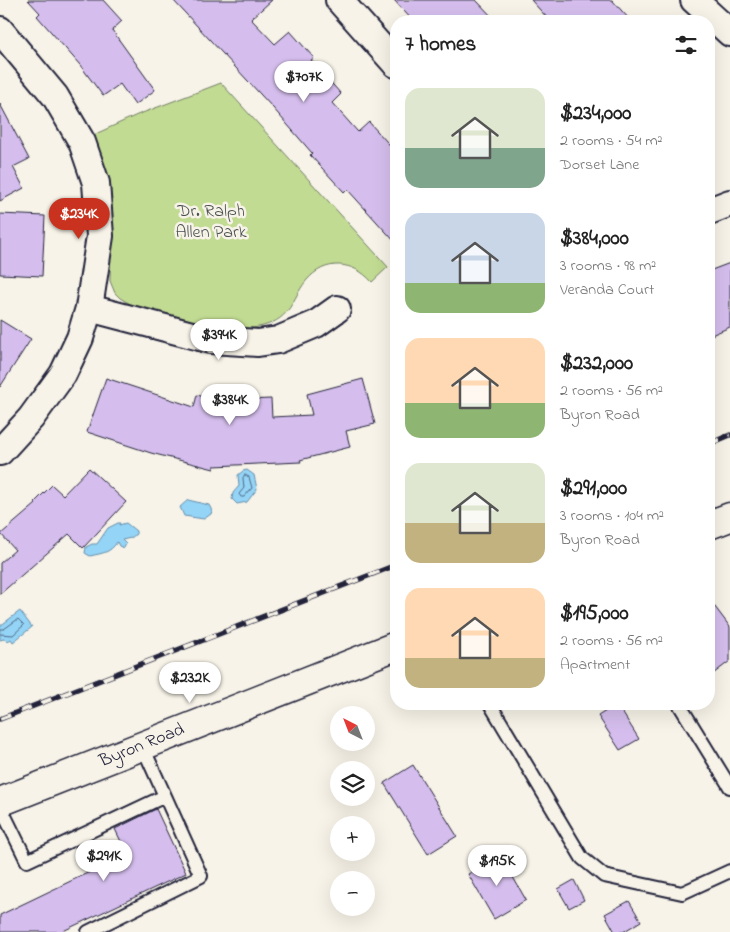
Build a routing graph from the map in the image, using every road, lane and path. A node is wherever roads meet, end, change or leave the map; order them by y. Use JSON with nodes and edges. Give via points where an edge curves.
{"nodes":[{"id":1,"x":339,"y":0,"type":"edge"},
{"id":2,"x":694,"y":0,"type":"edge"},
{"id":3,"x":710,"y":15,"type":"edge"},
{"id":4,"x":715,"y":19,"type":"edge"},
{"id":5,"x":0,"y":30,"type":"edge"},
{"id":6,"x":730,"y":33,"type":"edge"},
{"id":7,"x":390,"y":57,"type":"edge"},
{"id":8,"x":730,"y":203,"type":"edge"},
{"id":9,"x":715,"y":209,"type":"edge"},
{"id":10,"x":89,"y":308,"type":"junction"},
{"id":11,"x":337,"y":309,"type":"dead end"},
{"id":12,"x":1,"y":449,"type":"edge"},
{"id":13,"x":730,"y":517,"type":"edge"},
{"id":14,"x":715,"y":523,"type":"edge"},
{"id":15,"x":390,"y":648,"type":"edge"},
{"id":16,"x":494,"y":710,"type":"edge"},
{"id":17,"x":683,"y":710,"type":"edge"},
{"id":18,"x":142,"y":745,"type":"junction"},
{"id":19,"x":730,"y":787,"type":"edge"},
{"id":20,"x":165,"y":796,"type":"junction"},
{"id":21,"x":0,"y":802,"type":"edge"},
{"id":22,"x":0,"y":806,"type":"edge"},
{"id":23,"x":730,"y":870,"type":"edge"},
{"id":24,"x":88,"y":932,"type":"edge"}],
"edges":[{"from":1,"to":7,"type":"street"},
{"from":2,"to":3,"type":"street"},
{"from":4,"to":6,"type":"street"},
{"from":5,"to":10,"type":"street","via":[[55,96],[82,142],[96,183],[100,236]]},
{"from":8,"to":9,"type":"street"},
{"from":10,"to":11,"type":"street","via":[[211,340],[258,343],[278,340],[316,324]]},
{"from":10,"to":12,"type":"street","via":[[80,338],[63,374],[31,418]]},
{"from":13,"to":14,"type":"main road"},
{"from":15,"to":18,"type":"main road","name":"Byron Road"},
{"from":16,"to":23,"type":"lane","via":[[582,858],[604,876],[682,893]]},
{"from":17,"to":19,"type":"lane"},
{"from":18,"to":20,"type":"lane"},
{"from":18,"to":21,"type":"main road","name":"Byron Road"},
{"from":20,"to":22,"type":"lane","via":[[27,862]]},
{"from":20,"to":24,"type":"lane","via":[[201,876]]}]}
